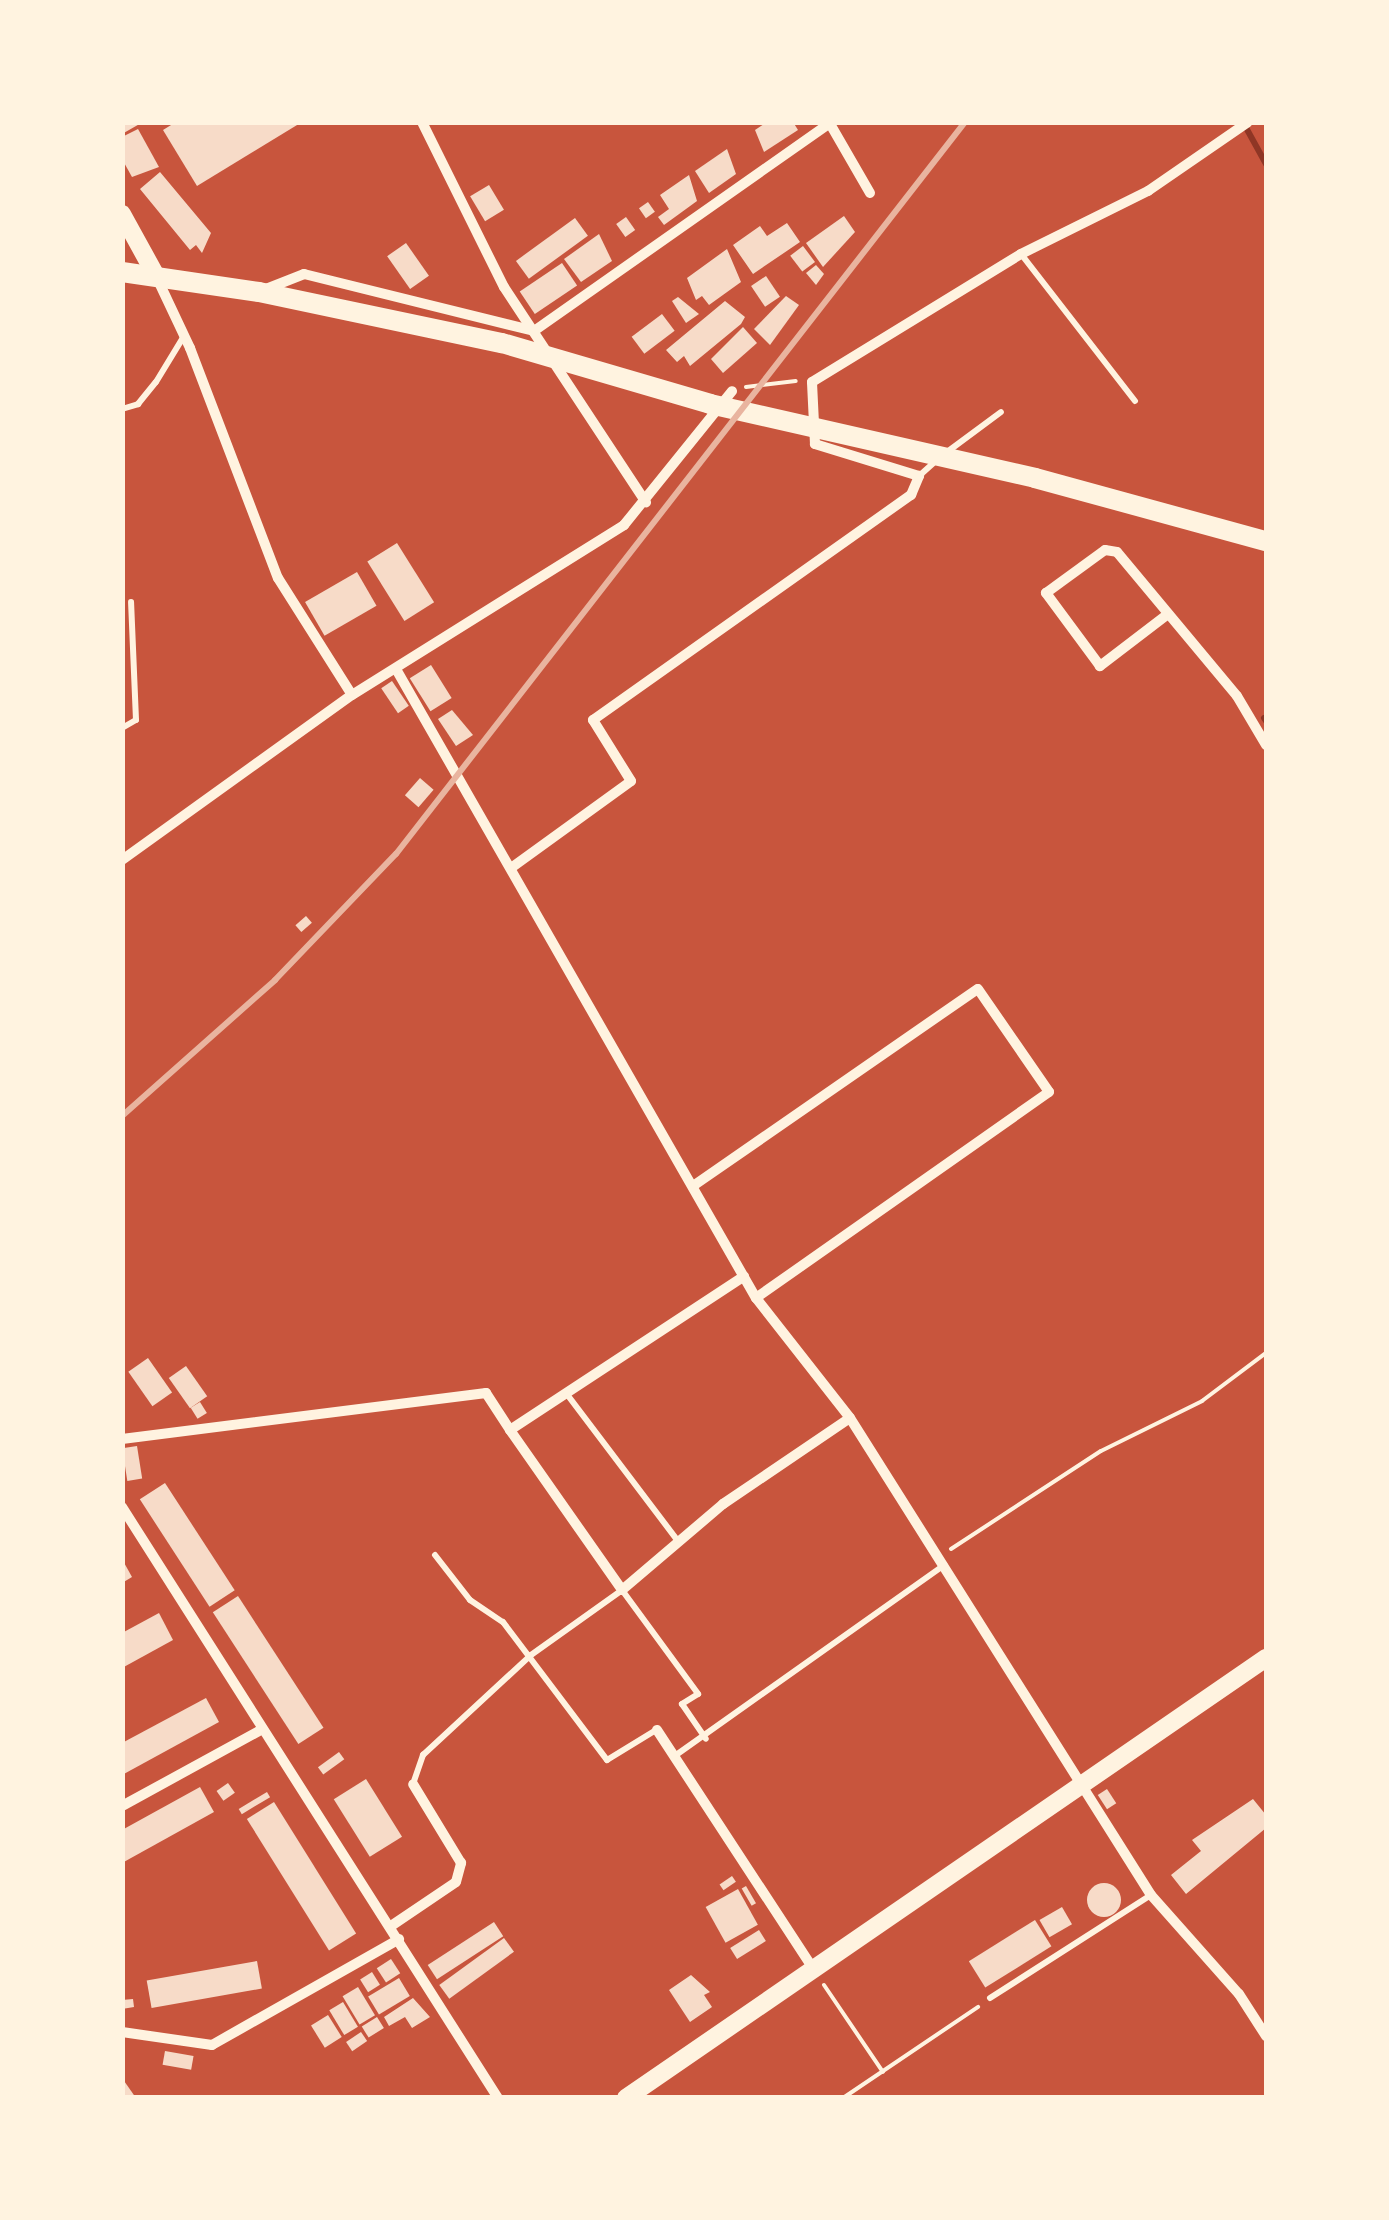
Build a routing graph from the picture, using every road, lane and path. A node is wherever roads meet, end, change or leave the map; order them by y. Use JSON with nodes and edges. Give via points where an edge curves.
{"nodes":[{"id":1,"x":422,"y":122,"type":"edge"},
{"id":2,"x":1248,"y":122,"type":"edge"},
{"id":3,"x":829,"y":123,"type":"edge"},
{"id":4,"x":870,"y":193,"type":"dead end"},
{"id":5,"x":122,"y":214,"type":"edge"},
{"id":6,"x":1020,"y":254,"type":"junction"},
{"id":7,"x":122,"y":272,"type":"edge"},
{"id":8,"x":155,"y":274,"type":"junction"},
{"id":9,"x":259,"y":292,"type":"junction"},
{"id":10,"x":534,"y":330,"type":"junction"},
{"id":11,"x":184,"y":335,"type":"junction"},
{"id":12,"x":812,"y":382,"type":"junction"},
{"id":13,"x":732,"y":391,"type":"joint"},
{"id":14,"x":1136,"y":400,"type":"dead end"},
{"id":15,"x":122,"y":409,"type":"edge"},
{"id":16,"x":1001,"y":412,"type":"dead end"},
{"id":17,"x":919,"y":476,"type":"junction"},
{"id":18,"x":646,"y":502,"type":"junction"},
{"id":19,"x":1266,"y":541,"type":"edge"},
{"id":20,"x":131,"y":602,"type":"dead end"},
{"id":21,"x":1168,"y":614,"type":"junction"},
{"id":22,"x":396,"y":669,"type":"junction"},
{"id":23,"x":352,"y":694,"type":"junction"},
{"id":24,"x":122,"y":728,"type":"edge"},
{"id":25,"x":1266,"y":745,"type":"edge"},
{"id":26,"x":122,"y":860,"type":"edge"},
{"id":27,"x":512,"y":868,"type":"junction"},
{"id":28,"x":693,"y":1186,"type":"junction"},
{"id":29,"x":744,"y":1276,"type":"junction"},
{"id":30,"x":756,"y":1298,"type":"junction"},
{"id":31,"x":1266,"y":1353,"type":"edge"},
{"id":32,"x":566,"y":1393,"type":"junction"},
{"id":33,"x":850,"y":1418,"type":"junction"},
{"id":34,"x":510,"y":1430,"type":"junction"},
{"id":35,"x":122,"y":1439,"type":"edge"},
{"id":36,"x":122,"y":1507,"type":"edge"},
{"id":37,"x":678,"y":1541,"type":"junction"},
{"id":38,"x":435,"y":1554,"type":"dead end"},
{"id":39,"x":942,"y":1561,"type":"junction"},
{"id":40,"x":622,"y":1590,"type":"junction"},
{"id":41,"x":530,"y":1655,"type":"junction"},
{"id":42,"x":1266,"y":1658,"type":"edge"},
{"id":43,"x":261,"y":1730,"type":"junction"},
{"id":44,"x":657,"y":1730,"type":"joint"},
{"id":45,"x":706,"y":1738,"type":"junction"},
{"id":46,"x":676,"y":1754,"type":"junction"},
{"id":47,"x":414,"y":1784,"type":"joint"},
{"id":48,"x":1077,"y":1786,"type":"junction"},
{"id":49,"x":122,"y":1806,"type":"edge"},
{"id":50,"x":1151,"y":1896,"type":"junction"},
{"id":51,"x":391,"y":1926,"type":"junction"},
{"id":52,"x":399,"y":1939,"type":"junction"},
{"id":53,"x":813,"y":1968,"type":"junction"},
{"id":54,"x":990,"y":1998,"type":"joint"},
{"id":55,"x":122,"y":2032,"type":"edge"},
{"id":56,"x":1266,"y":2036,"type":"edge"},
{"id":57,"x":883,"y":2072,"type":"junction"},
{"id":58,"x":498,"y":2098,"type":"edge"},
{"id":59,"x":626,"y":2098,"type":"edge"},
{"id":60,"x":843,"y":2098,"type":"edge"}],
"edges":[{"from":1,"to":10,"type":"street","via":[[504,287]]},
{"from":2,"to":6,"type":"street","via":[[1148,191]]},
{"from":3,"to":4,"type":"street"},
{"from":3,"to":10,"type":"street"},
{"from":5,"to":8,"type":"main road"},
{"from":6,"to":12,"type":"street"},
{"from":6,"to":14,"type":"lane"},
{"from":7,"to":8,"type":"highway"},
{"from":8,"to":9,"type":"highway"},
{"from":8,"to":11,"type":"street"},
{"from":9,"to":10,"type":"street","via":[[304,274]]},
{"from":9,"to":19,"type":"highway","via":[[502,343],[710,404],[1036,478]]},
{"from":10,"to":18,"type":"street"},
{"from":11,"to":15,"type":"lane","via":[[138,404]]},
{"from":11,"to":23,"type":"street","via":[[278,578]]},
{"from":12,"to":13,"type":"path","via":[[769,380]]},
{"from":12,"to":17,"type":"street","via":[[816,444]]},
{"from":13,"to":18,"type":"street"},
{"from":16,"to":17,"type":"lane"},
{"from":17,"to":27,"type":"street","via":[[911,495],[883,516],[593,720],[631,781]]},
{"from":18,"to":22,"type":"street","via":[[624,526]]},
{"from":20,"to":24,"type":"lane","via":[[136,720]]},
{"from":21,"to":21,"type":"street","via":[[1117,552],[1105,550],[1046,592],[1100,666]]},
{"from":21,"to":25,"type":"street","via":[[1238,696]]},
{"from":22,"to":23,"type":"street"},
{"from":22,"to":27,"type":"street"},
{"from":23,"to":26,"type":"street"},
{"from":27,"to":28,"type":"street"},
{"from":28,"to":29,"type":"street"},
{"from":28,"to":30,"type":"street","via":[[978,989],[1049,1092]]},
{"from":29,"to":30,"type":"street"},
{"from":29,"to":32,"type":"street"},
{"from":30,"to":33,"type":"street"},
{"from":31,"to":39,"type":"path","via":[[1202,1401],[1101,1451]]},
{"from":32,"to":34,"type":"street"},
{"from":32,"to":37,"type":"lane"},
{"from":33,"to":37,"type":"street"},
{"from":33,"to":39,"type":"street"},
{"from":34,"to":35,"type":"street","via":[[486,1393]]},
{"from":34,"to":40,"type":"street"},
{"from":36,"to":43,"type":"street"},
{"from":37,"to":40,"type":"street"},
{"from":38,"to":41,"type":"lane","via":[[470,1600],[504,1622]]},
{"from":39,"to":45,"type":"lane"},
{"from":39,"to":48,"type":"street"},
{"from":40,"to":41,"type":"lane"},
{"from":40,"to":45,"type":"lane","via":[[698,1694],[682,1704]]},
{"from":41,"to":44,"type":"lane","via":[[608,1760]]},
{"from":41,"to":47,"type":"lane","via":[[423,1755]]},
{"from":42,"to":48,"type":"main road"},
{"from":43,"to":49,"type":"street"},
{"from":43,"to":51,"type":"street"},
{"from":44,"to":46,"type":"street"},
{"from":45,"to":46,"type":"lane"},
{"from":46,"to":53,"type":"street"},
{"from":47,"to":51,"type":"street","via":[[461,1863],[456,1882]]},
{"from":48,"to":50,"type":"street"},
{"from":48,"to":53,"type":"main road"},
{"from":50,"to":54,"type":"lane"},
{"from":50,"to":56,"type":"street","via":[[1239,1994]]},
{"from":51,"to":52,"type":"street"},
{"from":52,"to":55,"type":"street","via":[[212,2044]]},
{"from":52,"to":58,"type":"street"},
{"from":53,"to":57,"type":"path"},
{"from":53,"to":59,"type":"main road"},
{"from":54,"to":57,"type":"path"},
{"from":57,"to":60,"type":"path"}]}
